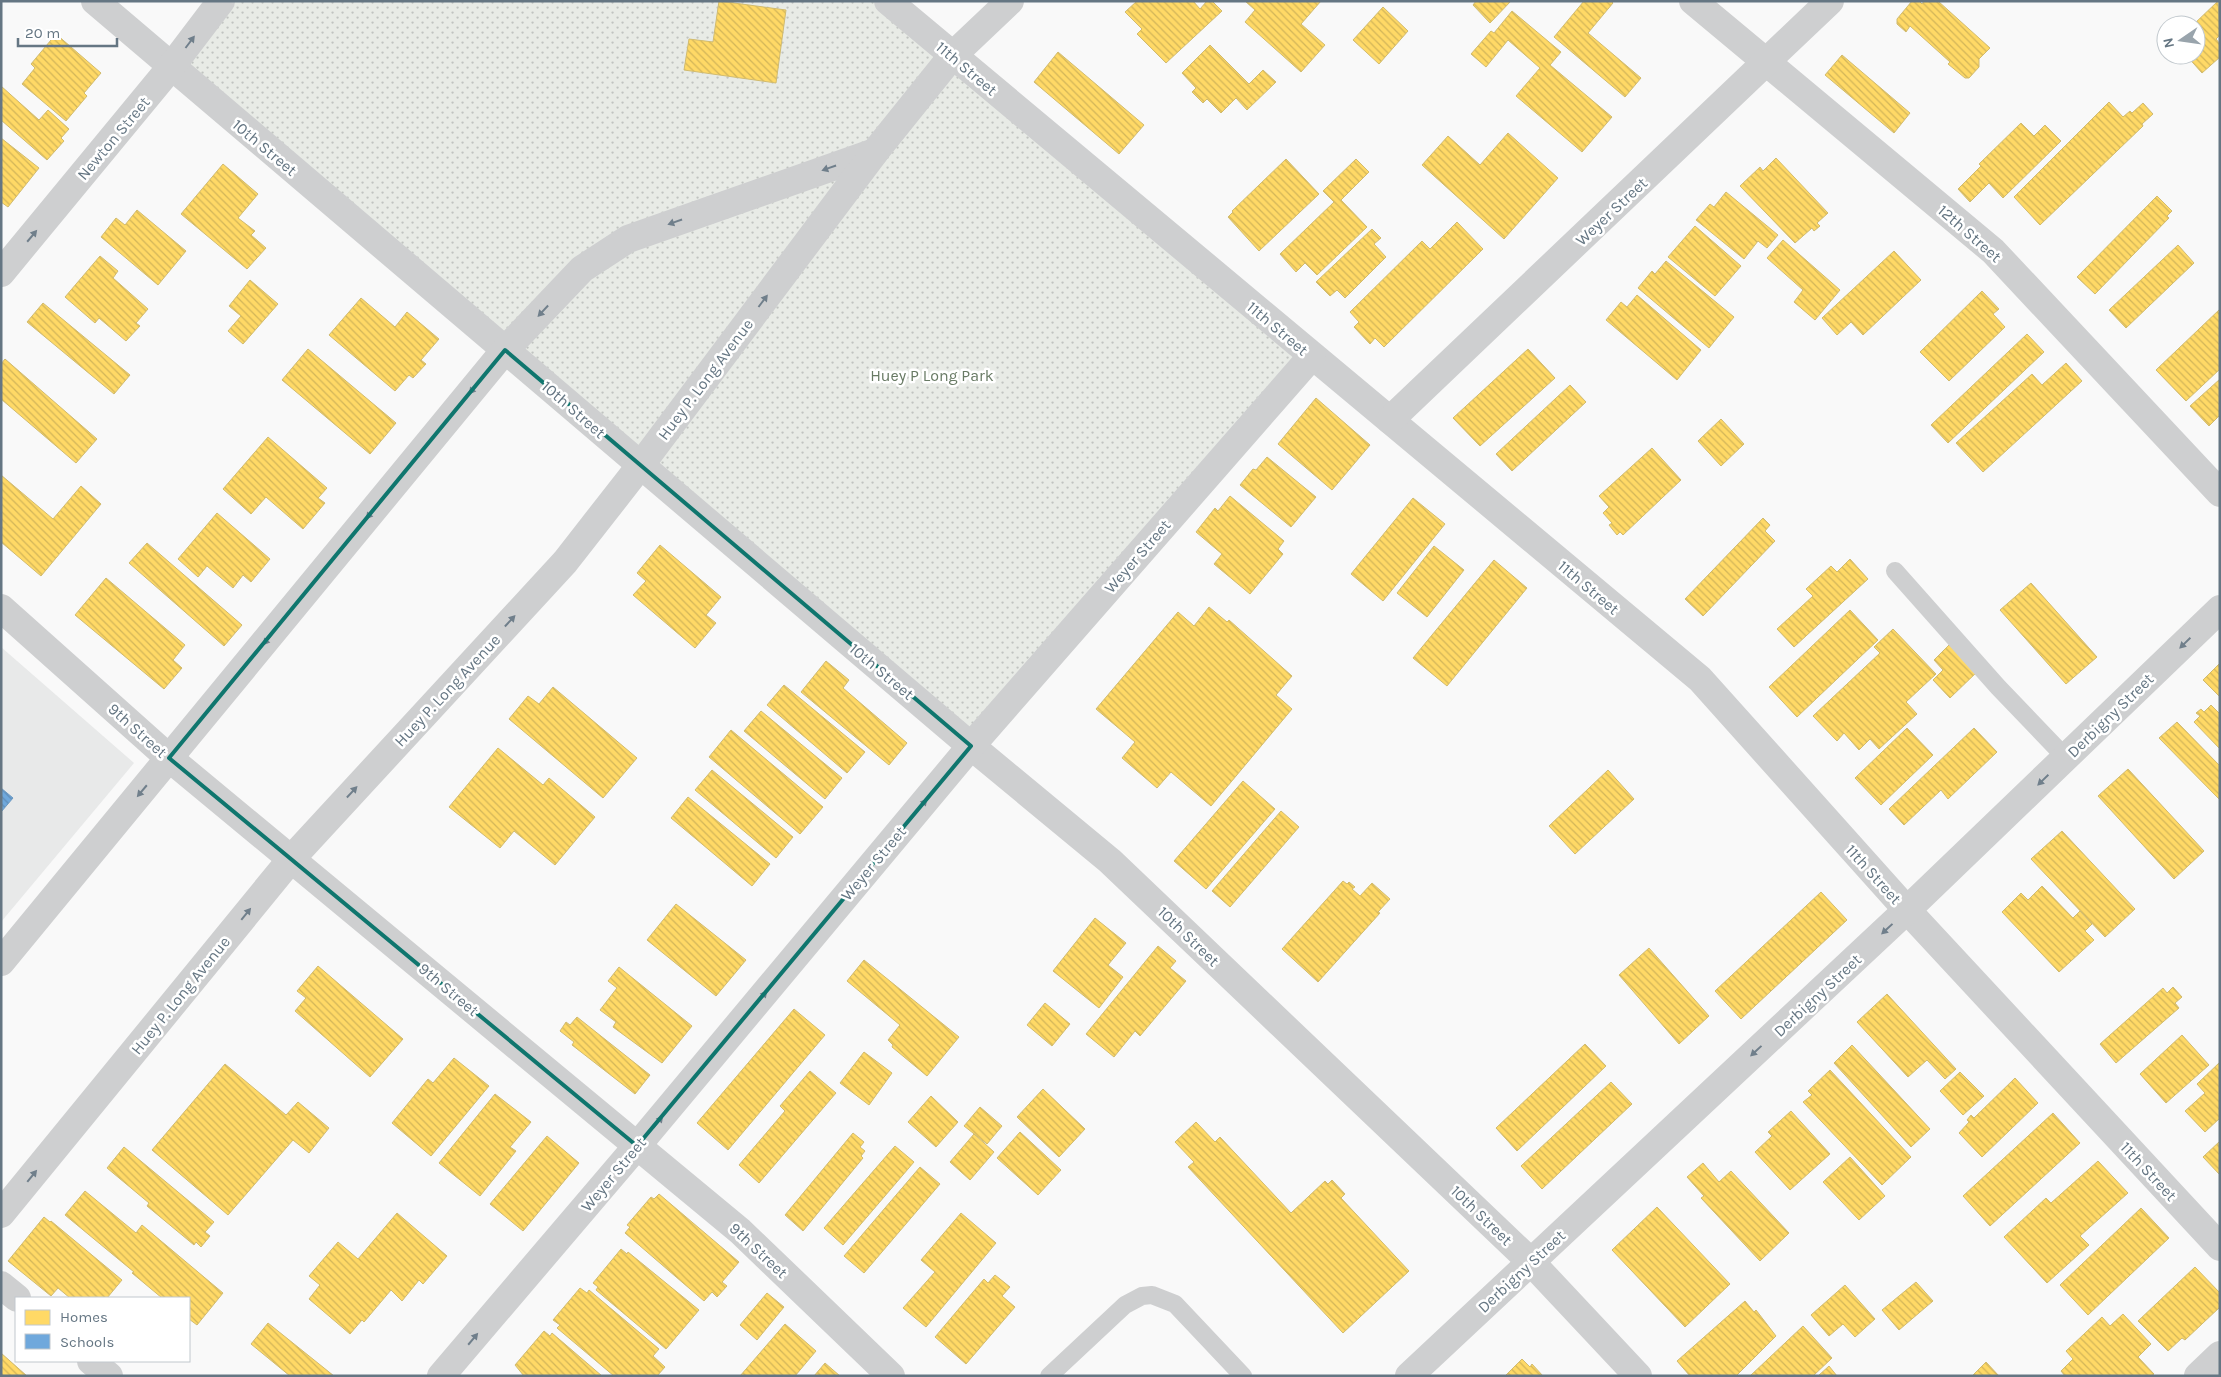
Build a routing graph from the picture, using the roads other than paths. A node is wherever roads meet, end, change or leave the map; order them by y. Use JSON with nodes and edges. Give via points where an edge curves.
{"nodes":[{"id":1,"x":95,"y":1,"type":"edge"},
{"id":2,"x":221,"y":1,"type":"edge"},
{"id":3,"x":888,"y":1,"type":"edge"},
{"id":4,"x":1010,"y":1,"type":"edge"},
{"id":5,"x":1693,"y":1,"type":"edge"},
{"id":6,"x":1830,"y":1,"type":"edge"},
{"id":7,"x":952,"y":56,"type":"junction"},
{"id":8,"x":1767,"y":63,"type":"junction"},
{"id":9,"x":171,"y":67,"type":"junction"},
{"id":10,"x":875,"y":152,"type":"junction"},
{"id":11,"x":1,"y":273,"type":"edge"},
{"id":12,"x":505,"y":350,"type":"junction"},
{"id":13,"x":1312,"y":356,"type":"junction"},
{"id":14,"x":1390,"y":420,"type":"junction"},
{"id":15,"x":640,"y":466,"type":"junction"},
{"id":16,"x":2220,"y":493,"type":"edge"},
{"id":17,"x":1895,"y":571,"type":"dead end"},
{"id":18,"x":1,"y":608,"type":"edge"},
{"id":19,"x":2220,"y":609,"type":"edge"},
{"id":20,"x":970,"y":746,"type":"junction"},
{"id":21,"x":169,"y":758,"type":"junction"},
{"id":22,"x":2066,"y":758,"type":"junction"},
{"id":23,"x":292,"y":858,"type":"junction"},
{"id":24,"x":1907,"y":910,"type":"junction"},
{"id":25,"x":1,"y":962,"type":"edge"},
{"id":26,"x":637,"y":1146,"type":"junction"},
{"id":27,"x":1,"y":1214,"type":"edge"},
{"id":28,"x":2220,"y":1247,"type":"edge"},
{"id":29,"x":1531,"y":1262,"type":"junction"},
{"id":30,"x":1,"y":1285,"type":"edge"},
{"id":31,"x":16,"y":1297,"type":"edge"},
{"id":32,"x":2220,"y":1355,"type":"edge"},
{"id":33,"x":92,"y":1362,"type":"edge"},
{"id":34,"x":109,"y":1376,"type":"edge"},
{"id":35,"x":441,"y":1376,"type":"edge"},
{"id":36,"x":891,"y":1376,"type":"edge"},
{"id":37,"x":1049,"y":1376,"type":"edge"},
{"id":38,"x":1243,"y":1376,"type":"edge"},
{"id":39,"x":1409,"y":1376,"type":"edge"},
{"id":40,"x":1638,"y":1376,"type":"edge"},
{"id":41,"x":2198,"y":1376,"type":"edge"}],
"edges":[{"from":1,"to":9,"type":"street","name":"10th Street"},
{"from":9,"to":2,"type":"street","name":"Newton Street","one_way":true},
{"from":3,"to":7,"type":"street","name":"11th Street"},
{"from":4,"to":7,"type":"street","name":"Huey P. Long Avenue"},
{"from":5,"to":8,"type":"street","name":"12th Street"},
{"from":6,"to":8,"type":"street","name":"Weyer Street"},
{"from":7,"to":10,"type":"street","name":"Huey P. Long Avenue"},
{"from":7,"to":13,"type":"street","name":"11th Street"},
{"from":8,"to":14,"type":"street","name":"Weyer Street"},
{"from":8,"to":16,"type":"street","name":"12th Street","via":[[1993,251]]},
{"from":11,"to":9,"type":"street","name":"Newton Street","one_way":true},
{"from":9,"to":12,"type":"street","name":"10th Street"},
{"from":10,"to":12,"type":"street","one_way":true,"via":[[628,239],[582,268]]},
{"from":15,"to":10,"type":"street","name":"Huey P. Long Avenue","one_way":true},
{"from":12,"to":15,"type":"street","name":"10th Street"},
{"from":12,"to":21,"type":"street","one_way":true},
{"from":13,"to":14,"type":"street","name":"11th Street"},
{"from":13,"to":20,"type":"street","name":"Weyer Street"},
{"from":14,"to":24,"type":"street","name":"11th Street","via":[[1700,679]]},
{"from":15,"to":20,"type":"street","name":"10th Street"},
{"from":23,"to":15,"type":"street","name":"Huey P. Long Avenue","one_way":true,"via":[[565,562]]},
{"from":17,"to":22,"type":"lane"},
{"from":18,"to":21,"type":"street","name":"9th Street"},
{"from":19,"to":22,"type":"street","name":"Derbigny Street","one_way":true},
{"from":26,"to":20,"type":"street","name":"Weyer Street","one_way":true},
{"from":20,"to":29,"type":"street","name":"10th Street","via":[[1110,860]]},
{"from":21,"to":23,"type":"street","name":"9th Street"},
{"from":21,"to":25,"type":"street","one_way":true},
{"from":22,"to":24,"type":"street","name":"Derbigny Street","one_way":true},
{"from":23,"to":26,"type":"street","name":"9th Street"},
{"from":27,"to":23,"type":"street","name":"Huey P. Long Avenue","one_way":true},
{"from":24,"to":28,"type":"street","name":"11th Street"},
{"from":24,"to":29,"type":"street","name":"Derbigny Street","one_way":true},
{"from":35,"to":26,"type":"street","name":"Weyer Street","one_way":true},
{"from":26,"to":36,"type":"street","name":"9th Street","via":[[740,1231]]},
{"from":29,"to":39,"type":"street","name":"Derbigny Street"},
{"from":29,"to":40,"type":"street","name":"10th Street"},
{"from":30,"to":31,"type":"street"},
{"from":32,"to":41,"type":"street"},
{"from":33,"to":34,"type":"street"},
{"from":37,"to":38,"type":"lane","via":[[1125,1304],[1152,1295],[1175,1304]]}]}
